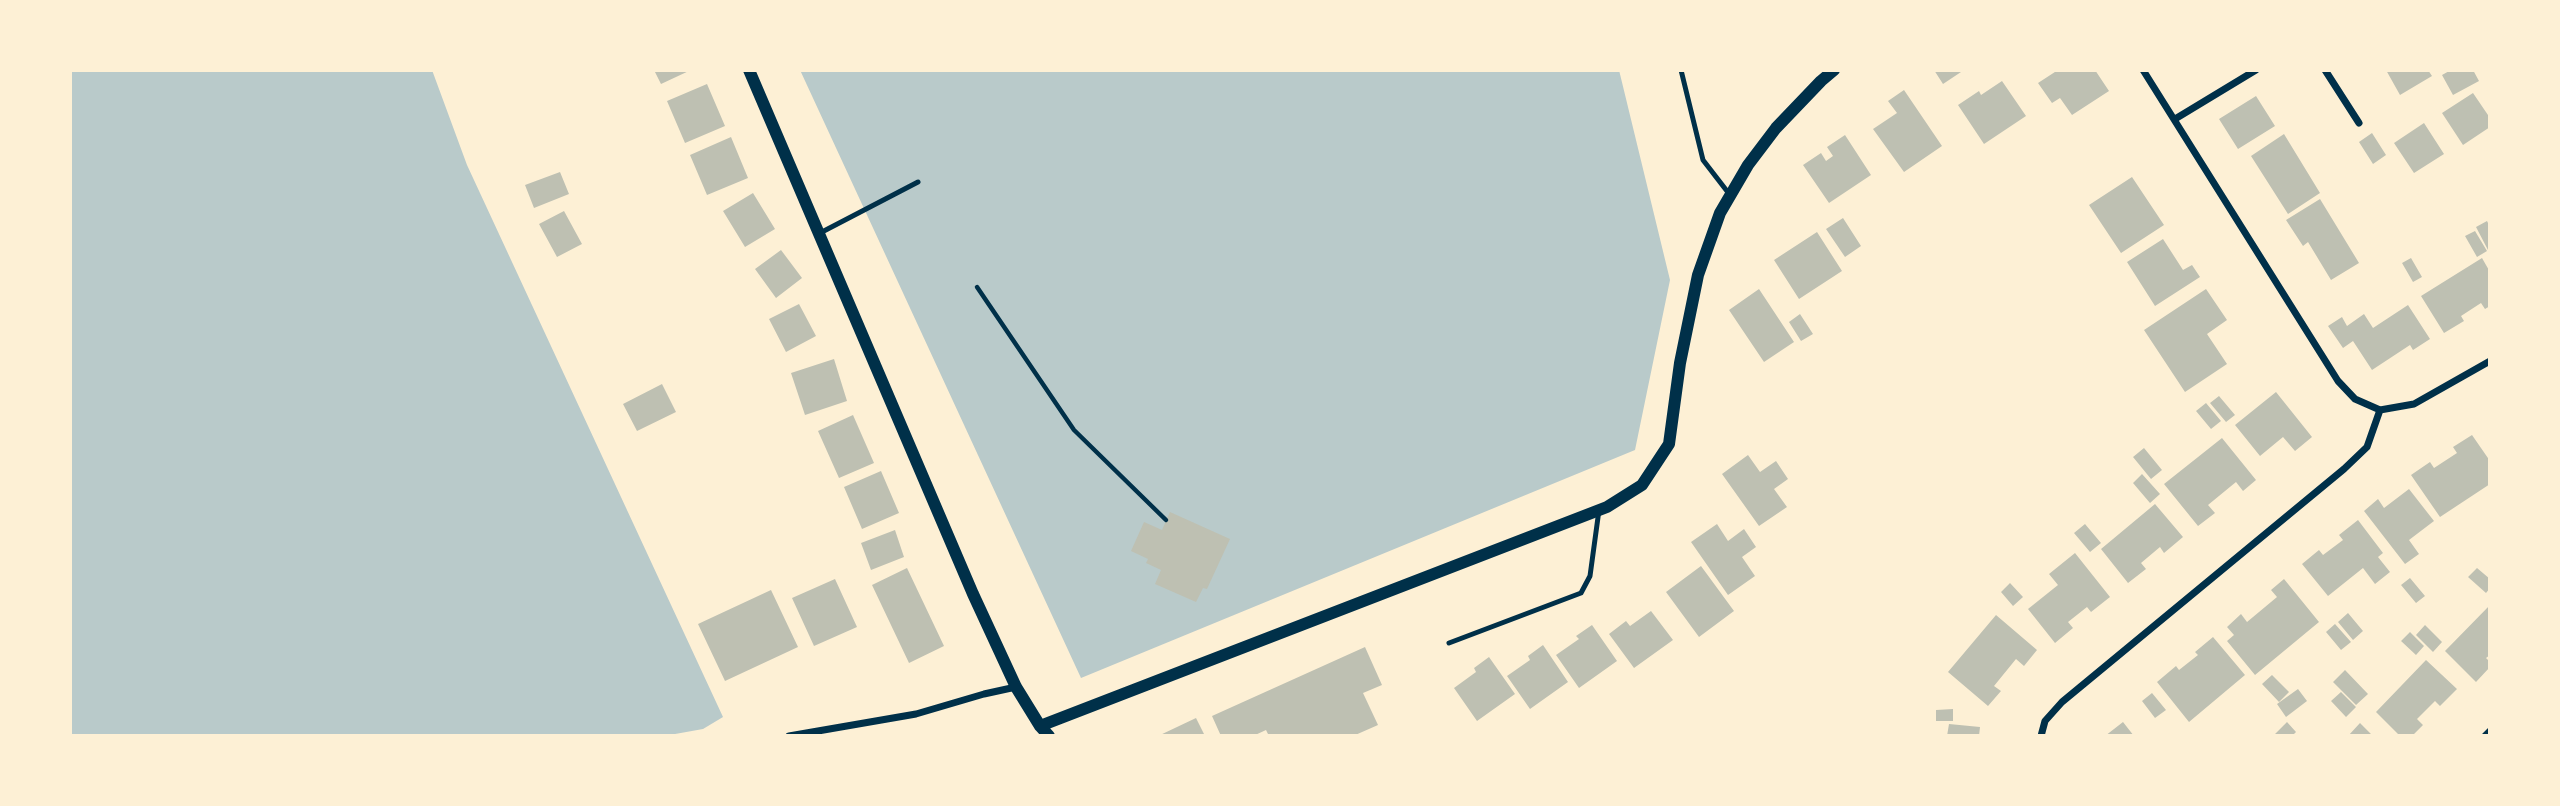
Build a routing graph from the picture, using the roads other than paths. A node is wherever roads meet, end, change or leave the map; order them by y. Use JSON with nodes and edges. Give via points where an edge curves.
{"nodes":[{"id":1,"x":749,"y":70,"type":"edge"},
{"id":2,"x":1681,"y":70,"type":"edge"},
{"id":3,"x":1834,"y":70,"type":"edge"},
{"id":4,"x":2143,"y":70,"type":"edge"},
{"id":5,"x":2256,"y":70,"type":"edge"},
{"id":6,"x":2325,"y":70,"type":"edge"},
{"id":7,"x":2175,"y":119,"type":"junction"},
{"id":8,"x":2359,"y":123,"type":"dead end"},
{"id":9,"x":918,"y":182,"type":"dead end"},
{"id":10,"x":1730,"y":195,"type":"junction"},
{"id":11,"x":820,"y":233,"type":"junction"},
{"id":12,"x":2490,"y":360,"type":"edge"},
{"id":13,"x":2380,"y":410,"type":"junction"},
{"id":14,"x":1599,"y":510,"type":"junction"},
{"id":15,"x":1450,"y":643,"type":"dead end"},
{"id":16,"x":1016,"y":687,"type":"junction"},
{"id":17,"x":1044,"y":731,"type":"edge"},
{"id":18,"x":2490,"y":731,"type":"edge"},
{"id":19,"x":789,"y":736,"type":"edge"},
{"id":20,"x":2041,"y":736,"type":"edge"},
{"id":21,"x":2485,"y":736,"type":"edge"}],
"edges":[{"from":1,"to":11,"type":"street"},
{"from":2,"to":10,"type":"lane","via":[[1703,160]]},
{"from":3,"to":10,"type":"street","via":[[1776,128]]},
{"from":4,"to":7,"type":"street"},
{"from":5,"to":7,"type":"street"},
{"from":6,"to":8,"type":"street"},
{"from":7,"to":13,"type":"street","via":[[2338,381],[2355,399]]},
{"from":9,"to":11,"type":"lane"},
{"from":10,"to":14,"type":"street","via":[[1698,275],[1670,444],[1642,485]]},
{"from":11,"to":16,"type":"street"},
{"from":12,"to":13,"type":"street","via":[[2414,404]]},
{"from":13,"to":20,"type":"street","via":[[2367,447],[2062,702],[2045,721]]},
{"from":14,"to":15,"type":"lane","via":[[1590,576],[1581,593]]},
{"from":14,"to":17,"type":"street"},
{"from":16,"to":17,"type":"street"},
{"from":16,"to":19,"type":"street","via":[[916,715]]},
{"from":18,"to":21,"type":"street"}]}
